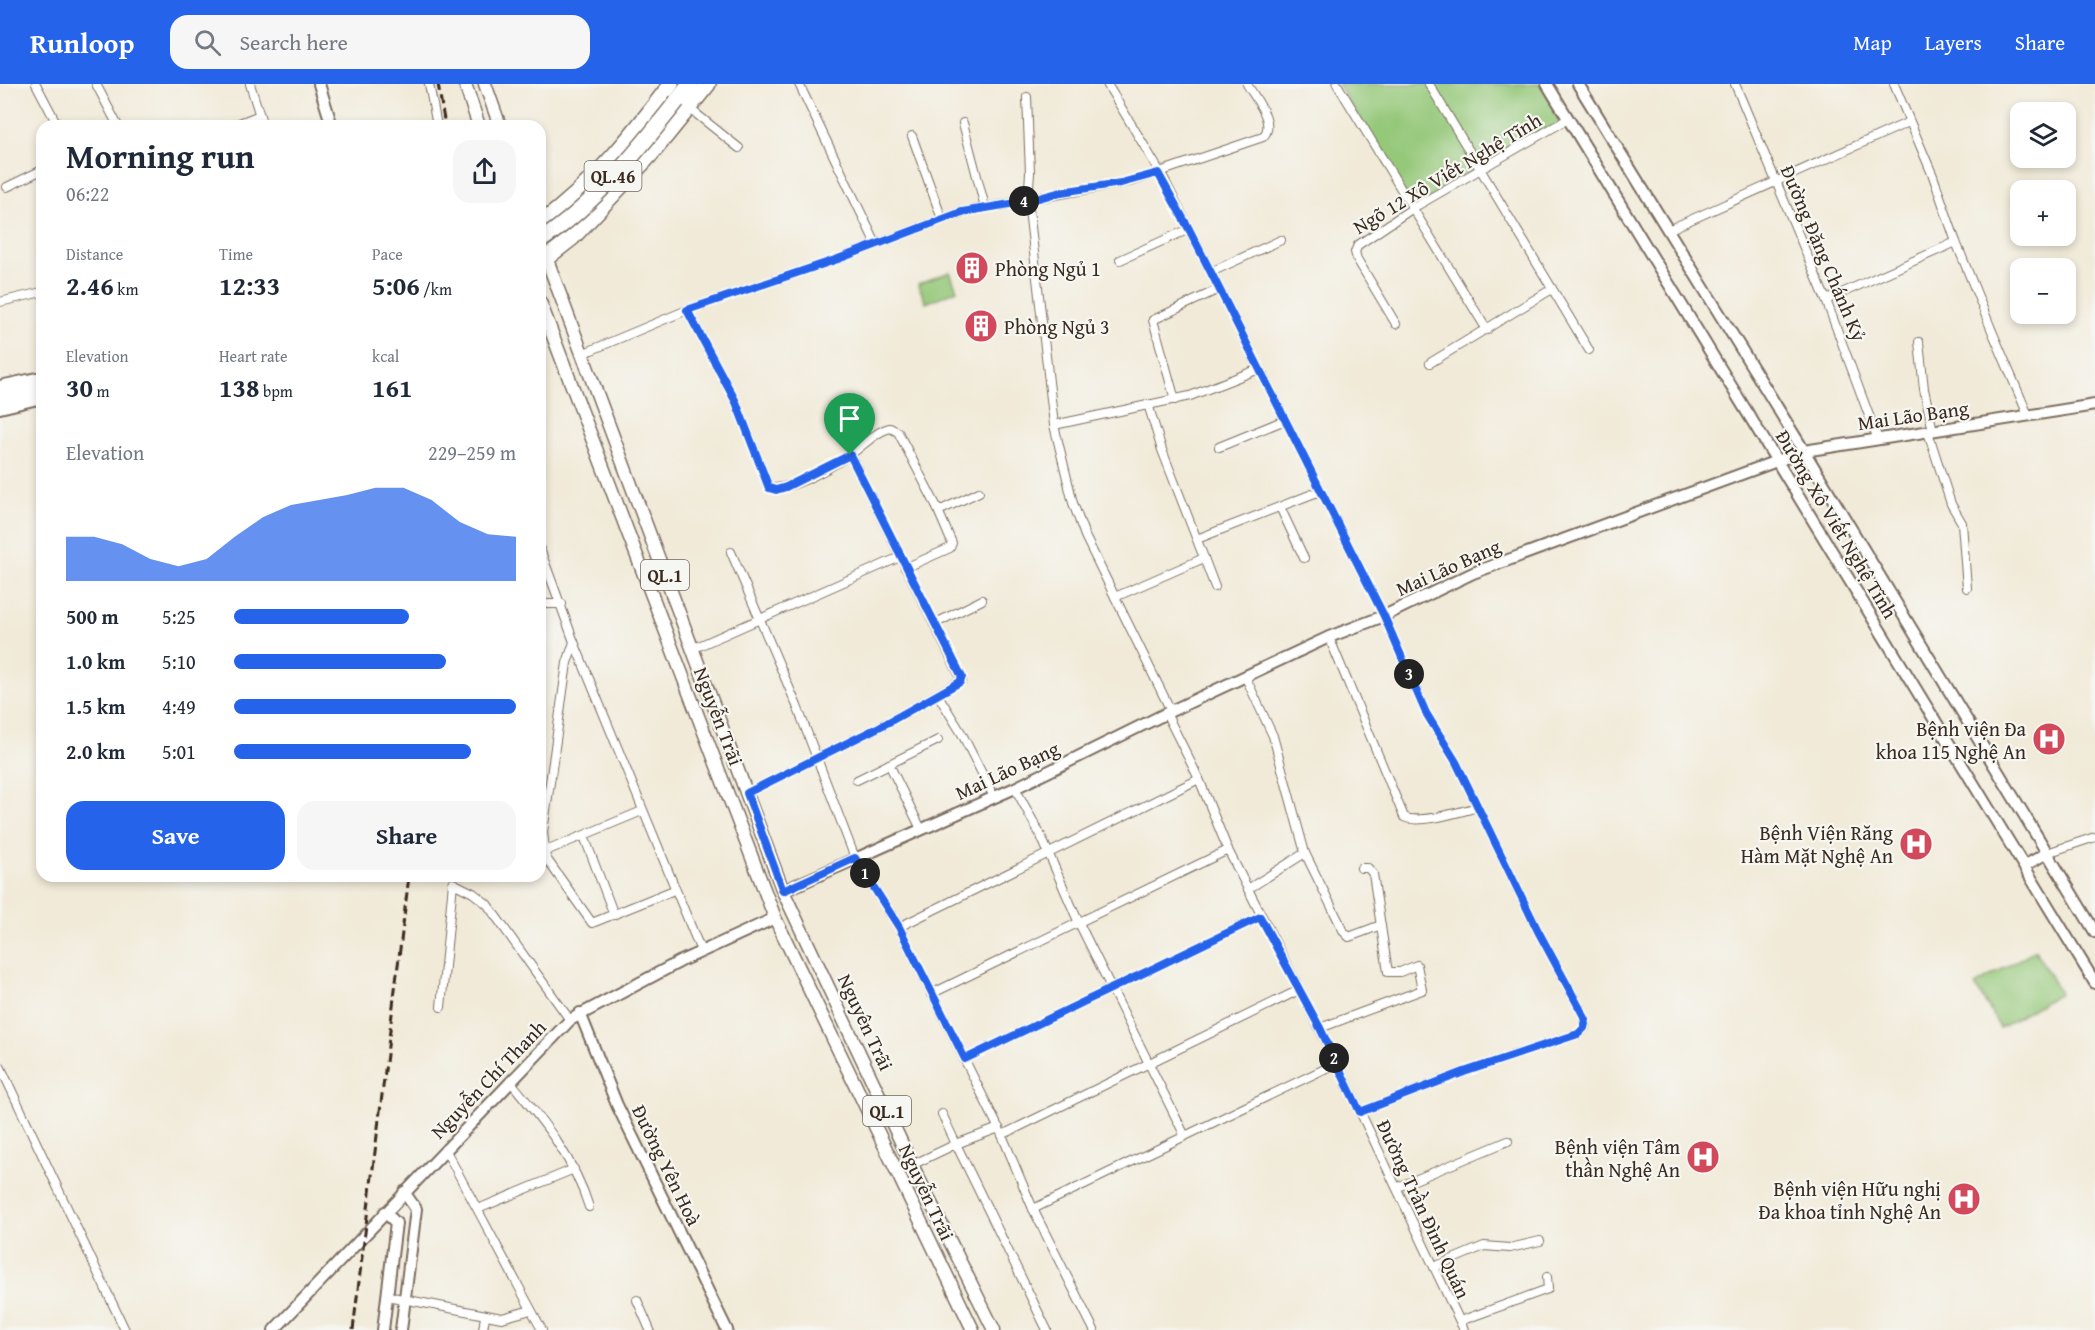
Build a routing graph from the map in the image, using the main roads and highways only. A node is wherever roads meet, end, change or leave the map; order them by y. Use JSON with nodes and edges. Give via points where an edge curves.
{"nodes":[{"id":1,"x":465,"y":84,"type":"edge"},
{"id":2,"x":485,"y":84,"type":"edge"},
{"id":3,"x":671,"y":84,"type":"edge"},
{"id":4,"x":690,"y":84,"type":"edge"},
{"id":5,"x":708,"y":84,"type":"edge"},
{"id":6,"x":683,"y":105,"type":"junction"},
{"id":7,"x":477,"y":120,"type":"edge"},
{"id":8,"x":498,"y":120,"type":"edge"},
{"id":9,"x":546,"y":220,"type":"edge"},
{"id":10,"x":546,"y":236,"type":"edge"},
{"id":11,"x":546,"y":258,"type":"edge"},
{"id":12,"x":546,"y":265,"type":"edge"},
{"id":13,"x":546,"y":318,"type":"edge"},
{"id":14,"x":36,"y":388,"type":"edge"},
{"id":15,"x":0,"y":396,"type":"edge"},
{"id":16,"x":783,"y":891,"type":"junction"},
{"id":17,"x":775,"y":918,"type":"junction"},
{"id":18,"x":973,"y":1330,"type":"edge"},
{"id":19,"x":994,"y":1330,"type":"edge"}],
"edges":[{"from":1,"to":7,"type":"main road"},
{"from":2,"to":8,"type":"main road"},
{"from":3,"to":9,"type":"highway","via":[[602,170]]},
{"from":4,"to":6,"type":"highway","number":"QL.46"},
{"from":5,"to":6,"type":"highway"},
{"from":6,"to":10,"type":"highway","number":"QL.46","bridge":true,"via":[[581,209]]},
{"from":6,"to":11,"type":"highway","via":[[652,153],[572,238]]},
{"from":12,"to":16,"type":"main road","name":"Nguyễn Trãi","number":"QL.1"},
{"from":13,"to":17,"type":"main road","name":"Nguyễn Trãi","number":"QL.1"},
{"from":14,"to":15,"type":"highway"},
{"from":16,"to":17,"type":"main road"},
{"from":16,"to":19,"type":"main road","name":"Nguyên Trãi","number":"QL.1"},
{"from":17,"to":18,"type":"main road","name":"Nguyễn Trãi","number":"QL.1"}]}
